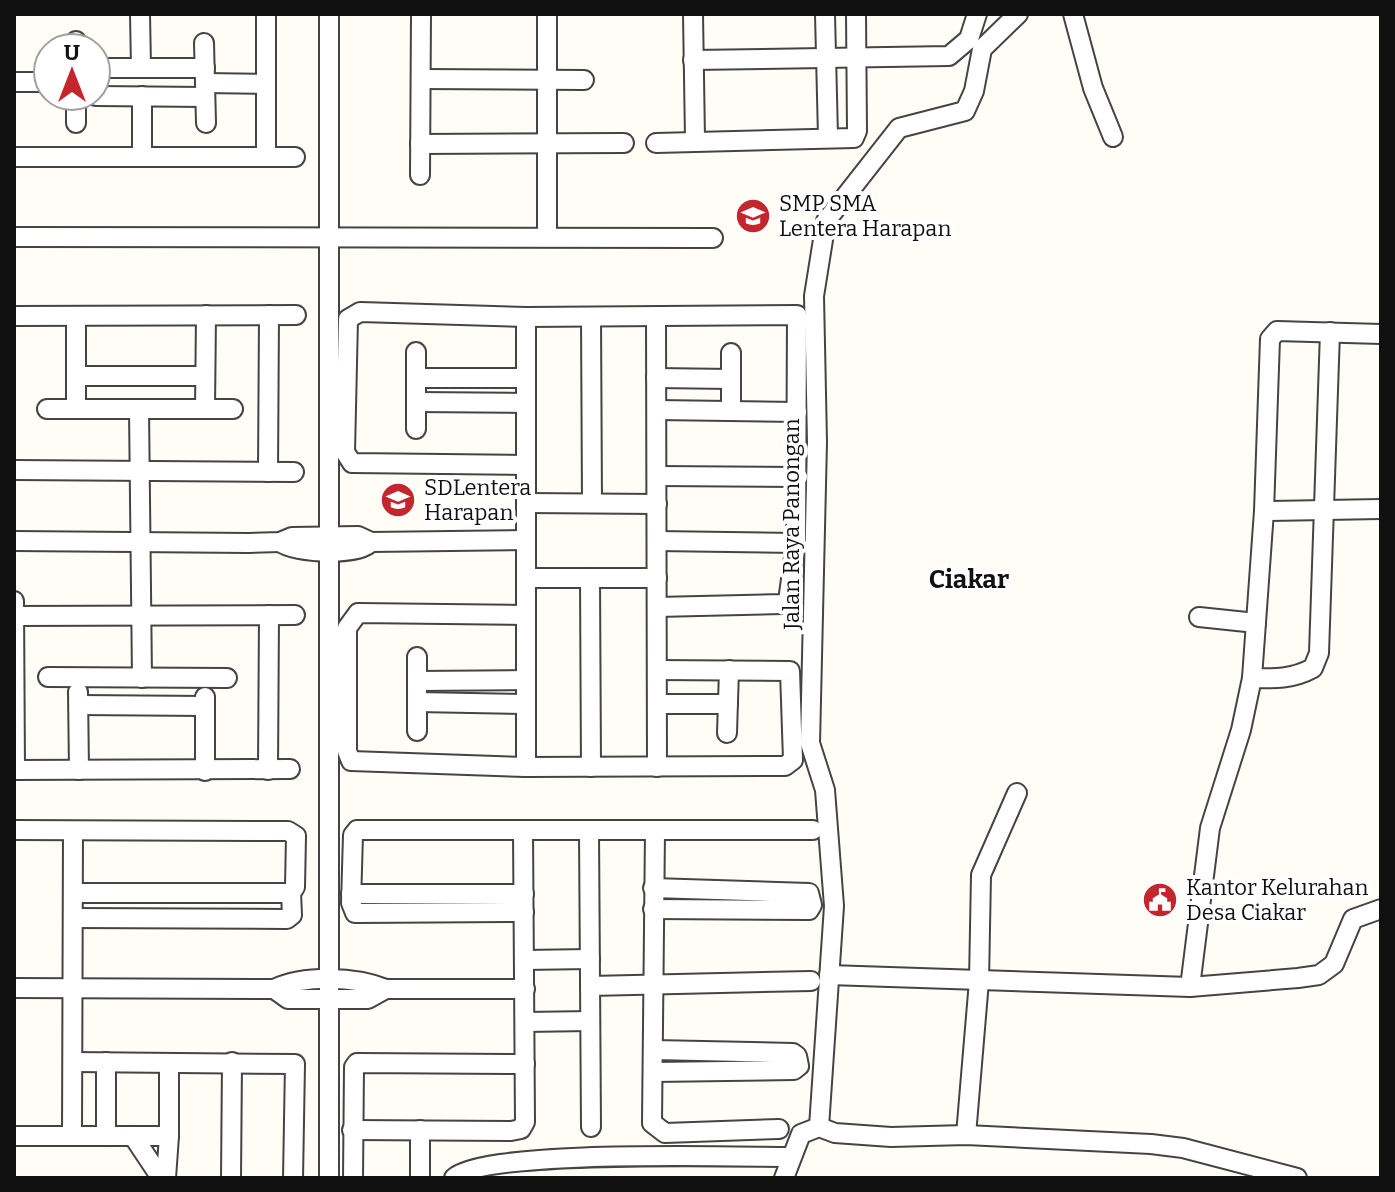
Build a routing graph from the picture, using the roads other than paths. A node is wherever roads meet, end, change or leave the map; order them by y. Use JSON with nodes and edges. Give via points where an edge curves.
{"nodes":[{"id":1,"x":140,"y":14,"type":"edge"},
{"id":2,"x":266,"y":14,"type":"edge"},
{"id":3,"x":329,"y":14,"type":"edge"},
{"id":4,"x":421,"y":14,"type":"edge"},
{"id":5,"x":547,"y":14,"type":"edge"},
{"id":6,"x":693,"y":14,"type":"edge"},
{"id":7,"x":825,"y":14,"type":"edge"},
{"id":8,"x":856,"y":14,"type":"edge"},
{"id":9,"x":977,"y":14,"type":"edge"},
{"id":10,"x":1018,"y":14,"type":"edge"},
{"id":11,"x":1073,"y":14,"type":"edge"},
{"id":12,"x":204,"y":43,"type":"dead end"},
{"id":13,"x":826,"y":59,"type":"junction"},
{"id":14,"x":857,"y":59,"type":"junction"},
{"id":15,"x":693,"y":60,"type":"junction"},
{"id":16,"x":141,"y":67,"type":"junction"},
{"id":17,"x":112,"y":68,"type":"edge"},
{"id":18,"x":421,"y":79,"type":"junction"},
{"id":19,"x":584,"y":80,"type":"dead end"},
{"id":20,"x":547,"y":81,"type":"junction"},
{"id":21,"x":205,"y":83,"type":"junction"},
{"id":22,"x":266,"y":84,"type":"junction"},
{"id":23,"x":112,"y":96,"type":"edge"},
{"id":24,"x":142,"y":96,"type":"junction"},
{"id":25,"x":76,"y":112,"type":"edge"},
{"id":26,"x":76,"y":123,"type":"dead end"},
{"id":27,"x":206,"y":123,"type":"dead end"},
{"id":28,"x":828,"y":137,"type":"junction"},
{"id":29,"x":1113,"y":137,"type":"dead end"},
{"id":30,"x":695,"y":139,"type":"junction"},
{"id":31,"x":624,"y":143,"type":"dead end"},
{"id":32,"x":656,"y":143,"type":"dead end"},
{"id":33,"x":420,"y":144,"type":"junction"},
{"id":34,"x":546,"y":145,"type":"junction"},
{"id":35,"x":14,"y":157,"type":"edge"},
{"id":36,"x":142,"y":157,"type":"junction"},
{"id":37,"x":266,"y":157,"type":"junction"},
{"id":38,"x":295,"y":157,"type":"dead end"},
{"id":39,"x":420,"y":175,"type":"dead end"},
{"id":40,"x":547,"y":235,"type":"junction"},
{"id":41,"x":14,"y":237,"type":"edge"},
{"id":42,"x":322,"y":237,"type":"junction"},
{"id":43,"x":713,"y":238,"type":"dead end"},
{"id":44,"x":206,"y":315,"type":"junction"},
{"id":45,"x":269,"y":315,"type":"junction"},
{"id":46,"x":296,"y":315,"type":"dead end"},
{"id":47,"x":14,"y":316,"type":"edge"},
{"id":48,"x":76,"y":316,"type":"junction"},
{"id":49,"x":526,"y":317,"type":"junction"},
{"id":50,"x":591,"y":317,"type":"junction"},
{"id":51,"x":656,"y":317,"type":"junction"},
{"id":52,"x":1330,"y":332,"type":"junction"},
{"id":53,"x":1381,"y":334,"type":"edge"},
{"id":54,"x":416,"y":352,"type":"dead end"},
{"id":55,"x":731,"y":353,"type":"dead end"},
{"id":56,"x":76,"y":376,"type":"junction"},
{"id":57,"x":205,"y":376,"type":"junction"},
{"id":58,"x":416,"y":378,"type":"junction"},
{"id":59,"x":526,"y":378,"type":"junction"},
{"id":60,"x":656,"y":378,"type":"junction"},
{"id":61,"x":731,"y":379,"type":"junction"},
{"id":62,"x":416,"y":402,"type":"junction"},
{"id":63,"x":526,"y":403,"type":"junction"},
{"id":64,"x":47,"y":409,"type":"dead end"},
{"id":65,"x":76,"y":409,"type":"junction"},
{"id":66,"x":139,"y":409,"type":"junction"},
{"id":67,"x":205,"y":409,"type":"junction"},
{"id":68,"x":233,"y":409,"type":"dead end"},
{"id":69,"x":657,"y":410,"type":"junction"},
{"id":70,"x":731,"y":411,"type":"junction"},
{"id":71,"x":797,"y":412,"type":"junction"},
{"id":72,"x":416,"y":429,"type":"dead end"},
{"id":73,"x":526,"y":465,"type":"junction"},
{"id":74,"x":14,"y":470,"type":"edge"},
{"id":75,"x":140,"y":471,"type":"junction"},
{"id":76,"x":268,"y":472,"type":"junction"},
{"id":77,"x":294,"y":472,"type":"dead end"},
{"id":78,"x":657,"y":476,"type":"junction"},
{"id":79,"x":798,"y":477,"type":"junction"},
{"id":80,"x":526,"y":503,"type":"junction"},
{"id":81,"x":592,"y":503,"type":"junction"},
{"id":82,"x":657,"y":504,"type":"junction"},
{"id":83,"x":1381,"y":509,"type":"edge"},
{"id":84,"x":1264,"y":511,"type":"junction"},
{"id":85,"x":1324,"y":511,"type":"junction"},
{"id":86,"x":526,"y":540,"type":"junction"},
{"id":87,"x":14,"y":541,"type":"edge"},
{"id":88,"x":657,"y":541,"type":"junction"},
{"id":89,"x":143,"y":543,"type":"junction"},
{"id":90,"x":308,"y":543,"type":"junction"},
{"id":91,"x":796,"y":543,"type":"junction"},
{"id":92,"x":526,"y":578,"type":"junction"},
{"id":93,"x":590,"y":578,"type":"junction"},
{"id":94,"x":657,"y":578,"type":"junction"},
{"id":95,"x":14,"y":601,"type":"edge"},
{"id":96,"x":657,"y":607,"type":"junction"},
{"id":97,"x":269,"y":615,"type":"junction"},
{"id":98,"x":295,"y":615,"type":"dead end"},
{"id":99,"x":526,"y":615,"type":"junction"},
{"id":100,"x":14,"y":616,"type":"edge"},
{"id":101,"x":142,"y":616,"type":"junction"},
{"id":102,"x":1199,"y":617,"type":"dead end"},
{"id":103,"x":1256,"y":623,"type":"junction"},
{"id":104,"x":417,"y":657,"type":"dead end"},
{"id":105,"x":657,"y":670,"type":"junction"},
{"id":106,"x":729,"y":670,"type":"junction"},
{"id":107,"x":48,"y":677,"type":"dead end"},
{"id":108,"x":78,"y":678,"type":"junction"},
{"id":109,"x":142,"y":678,"type":"junction"},
{"id":110,"x":205,"y":678,"type":"junction"},
{"id":111,"x":227,"y":678,"type":"dead end"},
{"id":112,"x":1252,"y":678,"type":"junction"},
{"id":113,"x":526,"y":680,"type":"junction"},
{"id":114,"x":417,"y":681,"type":"junction"},
{"id":115,"x":417,"y":702,"type":"junction"},
{"id":116,"x":526,"y":704,"type":"junction"},
{"id":117,"x":657,"y":704,"type":"junction"},
{"id":118,"x":728,"y":704,"type":"junction"},
{"id":119,"x":79,"y":705,"type":"junction"},
{"id":120,"x":205,"y":706,"type":"junction"},
{"id":121,"x":417,"y":731,"type":"dead end"},
{"id":122,"x":727,"y":733,"type":"dead end"},
{"id":123,"x":526,"y":767,"type":"junction"},
{"id":124,"x":591,"y":767,"type":"junction"},
{"id":125,"x":657,"y":767,"type":"junction"},
{"id":126,"x":290,"y":769,"type":"dead end"},
{"id":127,"x":14,"y":770,"type":"edge"},
{"id":128,"x":79,"y":770,"type":"junction"},
{"id":129,"x":268,"y":770,"type":"junction"},
{"id":130,"x":205,"y":771,"type":"junction"},
{"id":131,"x":1017,"y":793,"type":"dead end"},
{"id":132,"x":14,"y":830,"type":"edge"},
{"id":133,"x":813,"y":830,"type":"dead end"},
{"id":134,"x":73,"y":831,"type":"junction"},
{"id":135,"x":523,"y":831,"type":"junction"},
{"id":136,"x":589,"y":831,"type":"junction"},
{"id":137,"x":655,"y":831,"type":"junction"},
{"id":138,"x":653,"y":888,"type":"junction"},
{"id":139,"x":73,"y":893,"type":"junction"},
{"id":140,"x":291,"y":893,"type":"junction"},
{"id":141,"x":524,"y":903,"type":"junction"},
{"id":142,"x":653,"y":909,"type":"junction"},
{"id":143,"x":1381,"y":909,"type":"edge"},
{"id":144,"x":73,"y":918,"type":"junction"},
{"id":145,"x":590,"y":959,"type":"junction"},
{"id":146,"x":524,"y":960,"type":"junction"},
{"id":147,"x":820,"y":978,"type":"junction"},
{"id":148,"x":979,"y":981,"type":"junction"},
{"id":149,"x":655,"y":985,"type":"junction"},
{"id":150,"x":590,"y":986,"type":"junction"},
{"id":151,"x":1190,"y":987,"type":"junction"},
{"id":152,"x":14,"y":988,"type":"edge"},
{"id":153,"x":73,"y":988,"type":"junction"},
{"id":154,"x":525,"y":989,"type":"junction"},
{"id":155,"x":322,"y":990,"type":"junction"},
{"id":156,"x":590,"y":1021,"type":"junction"},
{"id":157,"x":525,"y":1022,"type":"junction"},
{"id":158,"x":654,"y":1050,"type":"junction"},
{"id":159,"x":73,"y":1062,"type":"junction"},
{"id":160,"x":106,"y":1062,"type":"junction"},
{"id":161,"x":232,"y":1062,"type":"junction"},
{"id":162,"x":169,"y":1063,"type":"junction"},
{"id":163,"x":525,"y":1064,"type":"junction"},
{"id":164,"x":654,"y":1072,"type":"junction"},
{"id":165,"x":591,"y":1127,"type":"dead end"},
{"id":166,"x":819,"y":1127,"type":"junction"},
{"id":167,"x":779,"y":1129,"type":"dead end"},
{"id":168,"x":352,"y":1130,"type":"junction"},
{"id":169,"x":420,"y":1130,"type":"junction"},
{"id":170,"x":966,"y":1135,"type":"junction"},
{"id":171,"x":14,"y":1136,"type":"edge"},
{"id":172,"x":72,"y":1136,"type":"junction"},
{"id":173,"x":106,"y":1136,"type":"junction"},
{"id":174,"x":133,"y":1136,"type":"junction"},
{"id":175,"x":169,"y":1136,"type":"junction"},
{"id":176,"x":790,"y":1157,"type":"junction"},
{"id":177,"x":163,"y":1178,"type":"edge"},
{"id":178,"x":231,"y":1178,"type":"edge"},
{"id":179,"x":293,"y":1178,"type":"edge"},
{"id":180,"x":329,"y":1178,"type":"edge"},
{"id":181,"x":353,"y":1178,"type":"edge"},
{"id":182,"x":420,"y":1178,"type":"edge"},
{"id":183,"x":454,"y":1178,"type":"edge"},
{"id":184,"x":784,"y":1178,"type":"edge"},
{"id":185,"x":1297,"y":1178,"type":"edge"}],
"edges":[{"from":1,"to":16,"type":"street"},
{"from":2,"to":22,"type":"street"},
{"from":3,"to":42,"type":"street"},
{"from":4,"to":18,"type":"street"},
{"from":5,"to":20,"type":"street"},
{"from":6,"to":15,"type":"street"},
{"from":7,"to":13,"type":"street"},
{"from":8,"to":14,"type":"street"},
{"from":9,"to":14,"type":"street","via":[[969,39],[955,54]]},
{"from":10,"to":147,"type":"street","name":"Jalan Raya Panongan","via":[[982,49],[965,111],[899,128],[826,221],[814,296],[817,442],[810,743],[825,790],[834,906]]},
{"from":11,"to":29,"type":"street"},
{"from":12,"to":21,"type":"street"},
{"from":13,"to":14,"type":"street"},
{"from":13,"to":15,"type":"street"},
{"from":13,"to":28,"type":"street"},
{"from":14,"to":28,"type":"street","via":[[856,134],[843,140]]},
{"from":15,"to":30,"type":"street"},
{"from":16,"to":17,"type":"street"},
{"from":16,"to":21,"type":"street"},
{"from":18,"to":20,"type":"street"},
{"from":18,"to":33,"type":"street"},
{"from":19,"to":20,"type":"street"},
{"from":20,"to":34,"type":"street"},
{"from":21,"to":22,"type":"street"},
{"from":21,"to":24,"type":"street"},
{"from":21,"to":27,"type":"street"},
{"from":22,"to":37,"type":"street"},
{"from":23,"to":24,"type":"street"},
{"from":24,"to":36,"type":"street"},
{"from":25,"to":26,"type":"street"},
{"from":28,"to":30,"type":"street"},
{"from":30,"to":32,"type":"street"},
{"from":31,"to":34,"type":"street"},
{"from":33,"to":34,"type":"street"},
{"from":33,"to":39,"type":"street"},
{"from":34,"to":40,"type":"street"},
{"from":35,"to":36,"type":"street"},
{"from":36,"to":37,"type":"street"},
{"from":37,"to":38,"type":"street"},
{"from":40,"to":42,"type":"street"},
{"from":40,"to":43,"type":"street"},
{"from":41,"to":42,"type":"street"},
{"from":42,"to":90,"type":"street"},
{"from":44,"to":45,"type":"street"},
{"from":44,"to":48,"type":"street"},
{"from":44,"to":57,"type":"street"},
{"from":45,"to":46,"type":"street"},
{"from":45,"to":76,"type":"street"},
{"from":47,"to":48,"type":"street"},
{"from":48,"to":56,"type":"street"},
{"from":49,"to":50,"type":"street"},
{"from":49,"to":59,"type":"street"},
{"from":49,"to":73,"type":"street","via":[[360,312],[348,319],[345,452],[352,463]]},
{"from":50,"to":51,"type":"street"},
{"from":50,"to":81,"type":"street"},
{"from":51,"to":60,"type":"street"},
{"from":51,"to":71,"type":"street","via":[[797,315]]},
{"from":52,"to":53,"type":"street"},
{"from":52,"to":84,"type":"street","via":[[1277,331],[1270,339]]},
{"from":52,"to":85,"type":"street"},
{"from":54,"to":58,"type":"street"},
{"from":55,"to":61,"type":"street"},
{"from":56,"to":57,"type":"street"},
{"from":56,"to":65,"type":"street"},
{"from":57,"to":67,"type":"street"},
{"from":58,"to":59,"type":"street"},
{"from":58,"to":62,"type":"street"},
{"from":59,"to":63,"type":"street"},
{"from":60,"to":61,"type":"street"},
{"from":60,"to":69,"type":"street"},
{"from":61,"to":70,"type":"street"},
{"from":62,"to":63,"type":"street"},
{"from":62,"to":72,"type":"street"},
{"from":63,"to":73,"type":"street"},
{"from":64,"to":65,"type":"street"},
{"from":65,"to":66,"type":"street"},
{"from":66,"to":67,"type":"street"},
{"from":66,"to":75,"type":"street"},
{"from":67,"to":68,"type":"street"},
{"from":69,"to":70,"type":"street"},
{"from":69,"to":78,"type":"street"},
{"from":70,"to":71,"type":"street"},
{"from":71,"to":79,"type":"street"},
{"from":73,"to":80,"type":"street"},
{"from":74,"to":75,"type":"street"},
{"from":75,"to":76,"type":"street"},
{"from":75,"to":89,"type":"street"},
{"from":76,"to":77,"type":"street"},
{"from":78,"to":79,"type":"street"},
{"from":78,"to":82,"type":"street"},
{"from":79,"to":91,"type":"street"},
{"from":80,"to":81,"type":"street"},
{"from":80,"to":86,"type":"street"},
{"from":81,"to":82,"type":"street"},
{"from":82,"to":88,"type":"street"},
{"from":83,"to":85,"type":"street"},
{"from":84,"to":85,"type":"street"},
{"from":84,"to":103,"type":"street"},
{"from":85,"to":112,"type":"street","via":[[1319,653],[1313,668],[1277,680]]},
{"from":86,"to":90,"type":"street","via":[[371,542],[360,551]]},
{"from":86,"to":92,"type":"street"},
{"from":87,"to":89,"type":"street"},
{"from":88,"to":91,"type":"street"},
{"from":88,"to":94,"type":"street"},
{"from":89,"to":90,"type":"street"},
{"from":89,"to":101,"type":"street"},
{"from":90,"to":155,"type":"street"},
{"from":91,"to":96,"type":"street","via":[[791,594],[782,604]]},
{"from":92,"to":93,"type":"street"},
{"from":92,"to":99,"type":"street"},
{"from":93,"to":94,"type":"street"},
{"from":93,"to":124,"type":"street"},
{"from":94,"to":96,"type":"street"},
{"from":95,"to":100,"type":"street"},
{"from":96,"to":105,"type":"street"},
{"from":97,"to":98,"type":"street"},
{"from":97,"to":101,"type":"street"},
{"from":97,"to":129,"type":"street"},
{"from":99,"to":113,"type":"street"},
{"from":99,"to":123,"type":"street","via":[[358,613],[347,628],[351,761]]},
{"from":100,"to":101,"type":"street"},
{"from":100,"to":127,"type":"street"},
{"from":101,"to":109,"type":"street"},
{"from":102,"to":103,"type":"street"},
{"from":103,"to":112,"type":"street"},
{"from":104,"to":114,"type":"street"},
{"from":105,"to":106,"type":"street"},
{"from":105,"to":117,"type":"street"},
{"from":106,"to":118,"type":"street"},
{"from":106,"to":125,"type":"street","via":[[791,672],[793,760],[785,766]]},
{"from":107,"to":108,"type":"street"},
{"from":108,"to":109,"type":"street"},
{"from":108,"to":119,"type":"street"},
{"from":109,"to":110,"type":"street"},
{"from":110,"to":111,"type":"street"},
{"from":110,"to":120,"type":"street"},
{"from":112,"to":151,"type":"street","via":[[1210,828]]},
{"from":113,"to":114,"type":"street"},
{"from":113,"to":116,"type":"street"},
{"from":114,"to":115,"type":"street"},
{"from":115,"to":116,"type":"street"},
{"from":115,"to":121,"type":"street"},
{"from":116,"to":123,"type":"street"},
{"from":117,"to":118,"type":"street"},
{"from":117,"to":125,"type":"street"},
{"from":118,"to":122,"type":"street"},
{"from":119,"to":120,"type":"street"},
{"from":119,"to":128,"type":"street"},
{"from":120,"to":130,"type":"street"},
{"from":123,"to":124,"type":"street"},
{"from":124,"to":125,"type":"street"},
{"from":126,"to":129,"type":"street"},
{"from":127,"to":128,"type":"street"},
{"from":128,"to":130,"type":"street"},
{"from":129,"to":130,"type":"street"},
{"from":131,"to":148,"type":"street","via":[[981,875]]},
{"from":132,"to":134,"type":"street"},
{"from":133,"to":137,"type":"street"},
{"from":134,"to":139,"type":"street"},
{"from":134,"to":140,"type":"street","via":[[288,831],[296,840]]},
{"from":135,"to":136,"type":"street"},
{"from":135,"to":141,"type":"street"},
{"from":135,"to":141,"type":"street","via":[[357,830],[351,894],[353,911],[359,914]]},
{"from":136,"to":137,"type":"street"},
{"from":136,"to":145,"type":"street"},
{"from":137,"to":138,"type":"street"},
{"from":138,"to":142,"type":"street"},
{"from":138,"to":142,"type":"street","via":[[809,893],[812,905],[809,910]]},
{"from":139,"to":140,"type":"street"},
{"from":139,"to":144,"type":"street"},
{"from":140,"to":144,"type":"street","via":[[292,915],[287,919]]},
{"from":141,"to":146,"type":"street"},
{"from":142,"to":149,"type":"street"},
{"from":143,"to":151,"type":"street","via":[[1353,919],[1334,964],[1319,975]]},
{"from":144,"to":153,"type":"street"},
{"from":145,"to":146,"type":"street"},
{"from":145,"to":150,"type":"street"},
{"from":146,"to":154,"type":"street"},
{"from":147,"to":148,"type":"street"},
{"from":147,"to":149,"type":"street"},
{"from":147,"to":166,"type":"street","name":"Jalan Raya Panongan"},
{"from":148,"to":151,"type":"street"},
{"from":148,"to":170,"type":"street"},
{"from":149,"to":150,"type":"street"},
{"from":149,"to":158,"type":"street"},
{"from":150,"to":156,"type":"street"},
{"from":152,"to":153,"type":"street"},
{"from":153,"to":155,"type":"street"},
{"from":153,"to":159,"type":"street"},
{"from":154,"to":155,"type":"street","via":[[386,989],[368,999]]},
{"from":154,"to":157,"type":"street"},
{"from":155,"to":180,"type":"street"},
{"from":156,"to":157,"type":"street"},
{"from":156,"to":165,"type":"street"},
{"from":157,"to":163,"type":"street"},
{"from":158,"to":164,"type":"street"},
{"from":158,"to":164,"type":"street","via":[[793,1053],[799,1066]]},
{"from":159,"to":160,"type":"street"},
{"from":159,"to":172,"type":"street"},
{"from":160,"to":162,"type":"street"},
{"from":160,"to":173,"type":"street"},
{"from":161,"to":162,"type":"street"},
{"from":161,"to":178,"type":"street"},
{"from":161,"to":179,"type":"street","via":[[295,1064]]},
{"from":162,"to":175,"type":"street"},
{"from":163,"to":168,"type":"street","via":[[357,1063]]},
{"from":163,"to":169,"type":"street","via":[[521,1129]]},
{"from":164,"to":167,"type":"street","via":[[652,1123],[659,1132]]},
{"from":166,"to":170,"type":"street","via":[[891,1137]]},
{"from":166,"to":176,"type":"street","via":[[801,1134]]},
{"from":168,"to":169,"type":"street"},
{"from":168,"to":181,"type":"street"},
{"from":169,"to":182,"type":"street"},
{"from":170,"to":185,"type":"street","via":[[1169,1146]]},
{"from":171,"to":172,"type":"street"},
{"from":172,"to":173,"type":"street"},
{"from":173,"to":174,"type":"street"},
{"from":174,"to":175,"type":"street"},
{"from":174,"to":177,"type":"street"},
{"from":175,"to":177,"type":"street"},
{"from":176,"to":183,"type":"street","via":[[557,1159],[473,1167]]},
{"from":176,"to":184,"type":"street"}]}
